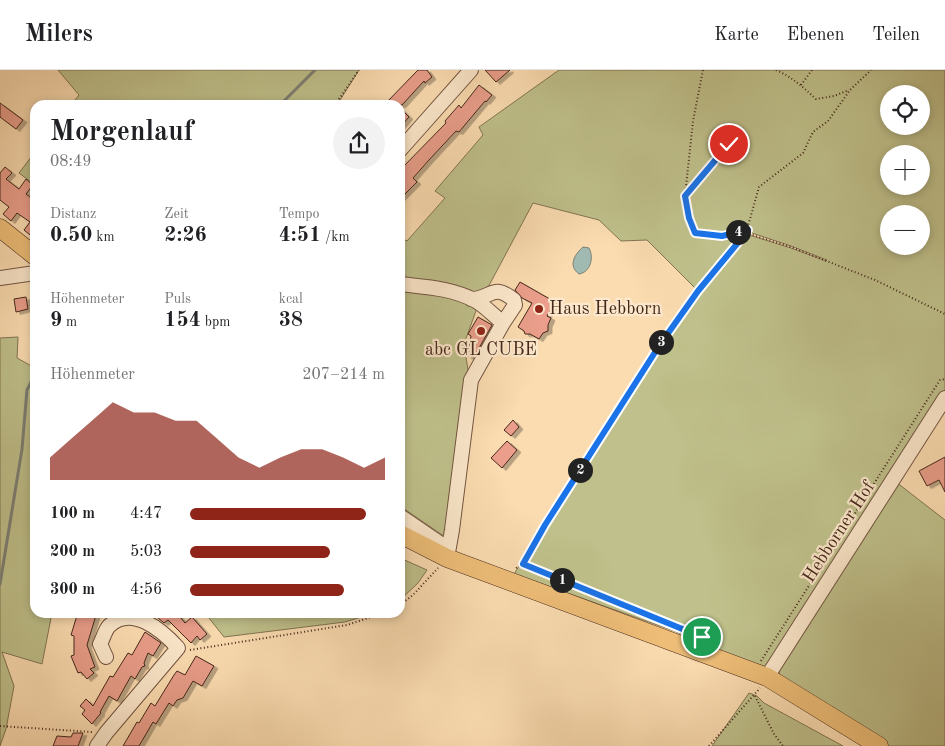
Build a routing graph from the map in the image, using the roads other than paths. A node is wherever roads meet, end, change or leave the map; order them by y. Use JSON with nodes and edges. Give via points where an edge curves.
{"nodes":[{"id":1,"x":470,"y":70,"type":"edge"},
{"id":2,"x":405,"y":144,"type":"edge"},
{"id":3,"x":0,"y":228,"type":"edge"},
{"id":4,"x":30,"y":252,"type":"edge"},
{"id":5,"x":30,"y":274,"type":"edge"},
{"id":6,"x":0,"y":278,"type":"edge"},
{"id":7,"x":405,"y":285,"type":"edge"},
{"id":8,"x":471,"y":298,"type":"junction"},
{"id":9,"x":503,"y":322,"type":"junction"},
{"id":10,"x":944,"y":405,"type":"edge"},
{"id":11,"x":405,"y":519,"type":"edge"},
{"id":12,"x":405,"y":536,"type":"edge"},
{"id":13,"x":448,"y":553,"type":"junction"},
{"id":14,"x":123,"y":618,"type":"edge"},
{"id":15,"x":138,"y":618,"type":"edge"},
{"id":16,"x":106,"y":657,"type":"dead end"},
{"id":17,"x":764,"y":669,"type":"junction"},
{"id":18,"x":97,"y":746,"type":"edge"},
{"id":19,"x":879,"y":746,"type":"edge"}],
"edges":[{"from":1,"to":2,"type":"street"},
{"from":3,"to":4,"type":"main road"},
{"from":5,"to":6,"type":"street"},
{"from":7,"to":8,"type":"street","via":[[446,290]]},
{"from":8,"to":9,"type":"street"},
{"from":8,"to":9,"type":"street","via":[[478,299],[500,291],[508,295],[515,306]]},
{"from":9,"to":13,"type":"street","via":[[471,380]]},
{"from":10,"to":17,"type":"street","name":"Hebborner Hof"},
{"from":11,"to":13,"type":"street","via":[[441,544]]},
{"from":12,"to":13,"type":"main road"},
{"from":13,"to":17,"type":"main road"},
{"from":14,"to":16,"type":"street","via":[[108,627],[100,644]]},
{"from":15,"to":18,"type":"street","via":[[166,634],[178,648]]},
{"from":17,"to":19,"type":"main road"}]}
